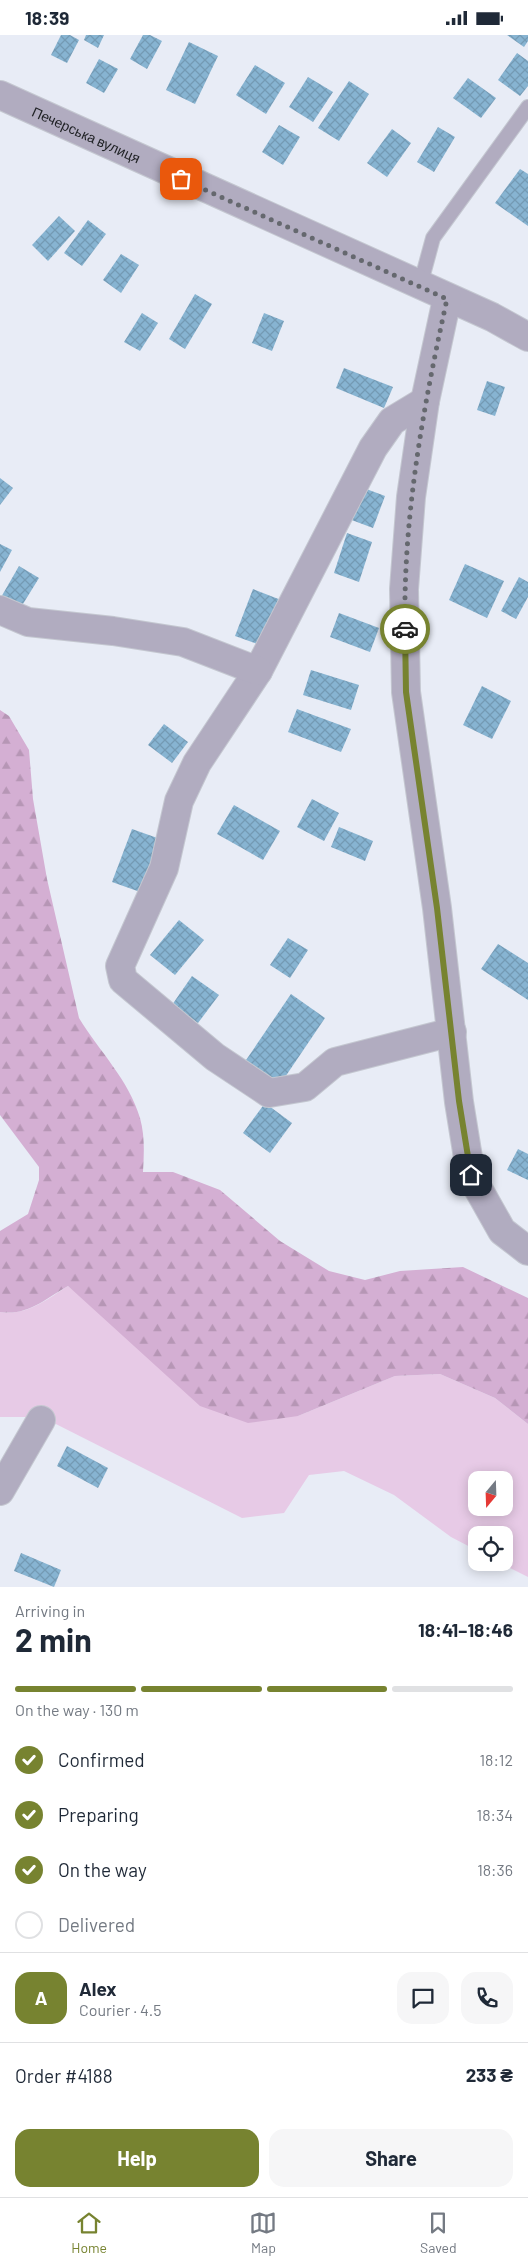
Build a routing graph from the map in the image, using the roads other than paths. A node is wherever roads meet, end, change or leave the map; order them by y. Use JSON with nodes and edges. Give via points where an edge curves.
{"nodes":[{"id":1,"x":0,"y":95,"type":"edge"},
{"id":2,"x":528,"y":107,"type":"edge"},
{"id":3,"x":420,"y":286,"type":"junction"},
{"id":4,"x":447,"y":299,"type":"junction"},
{"id":5,"x":528,"y":337,"type":"edge"},
{"id":6,"x":424,"y":401,"type":"junction"},
{"id":7,"x":0,"y":610,"type":"edge"},
{"id":8,"x":258,"y":671,"type":"junction"},
{"id":9,"x":452,"y":1032,"type":"junction"},
{"id":10,"x":528,"y":1251,"type":"edge"},
{"id":11,"x":41,"y":1420,"type":"dead end"},
{"id":12,"x":0,"y":1491,"type":"edge"}],
"edges":[{"from":1,"to":3,"type":"street","name":"Печерська вулиця"},
{"from":2,"to":3,"type":"lane","via":[[433,238]]},
{"from":3,"to":4,"type":"street","name":"Печерська вулиця"},
{"from":4,"to":5,"type":"street","name":"Печерська вулиця","via":[[492,317]]},
{"from":4,"to":6,"type":"street"},
{"from":6,"to":8,"type":"street","via":[[392,421],[373,448]]},
{"from":6,"to":9,"type":"street","via":[[411,497],[404,589],[406,692]]},
{"from":7,"to":8,"type":"street","via":[[28,622],[183,642]]},
{"from":8,"to":9,"type":"street","via":[[197,763],[179,801],[164,868],[120,965],[123,979],[215,1057],[269,1093],[305,1087],[334,1062]]},
{"from":9,"to":10,"type":"street","via":[[471,1175],[502,1231]]},
{"from":11,"to":12,"type":"street"}]}
